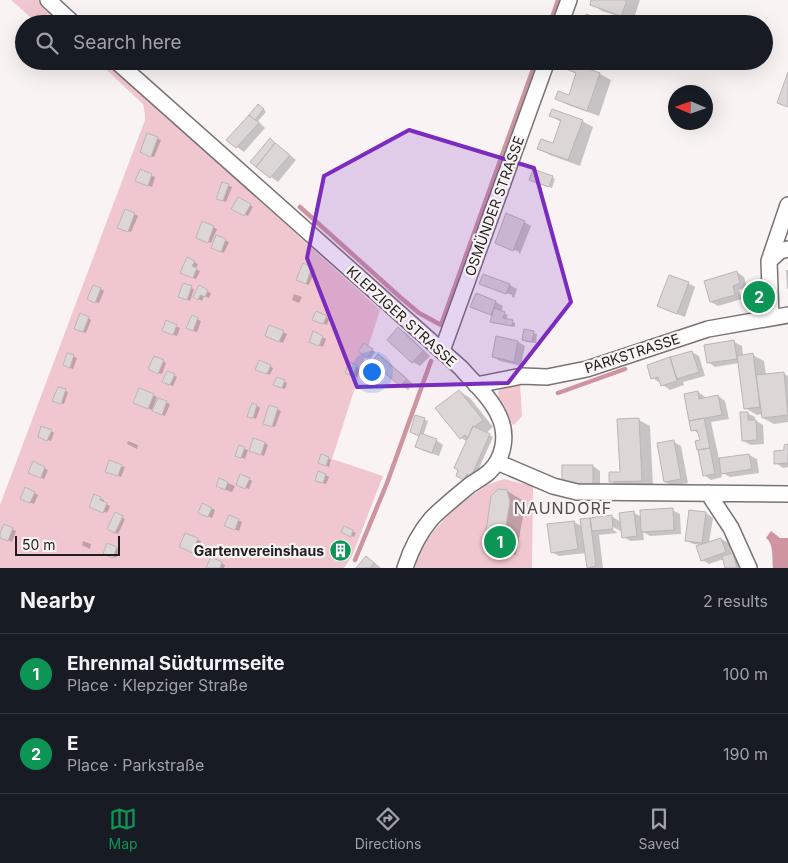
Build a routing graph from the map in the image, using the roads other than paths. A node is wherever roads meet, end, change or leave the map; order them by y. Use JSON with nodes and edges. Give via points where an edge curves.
{"nodes":[{"id":1,"x":48,"y":0,"type":"edge"},
{"id":2,"x":569,"y":0,"type":"edge"},
{"id":3,"x":64,"y":15,"type":"edge"},
{"id":4,"x":563,"y":15,"type":"edge"},
{"id":5,"x":126,"y":70,"type":"edge"},
{"id":6,"x":544,"y":70,"type":"edge"},
{"id":7,"x":788,"y":205,"type":"edge"},
{"id":8,"x":788,"y":249,"type":"edge"},
{"id":9,"x":769,"y":261,"type":"junction"},
{"id":10,"x":788,"y":314,"type":"edge"},
{"id":11,"x":771,"y":317,"type":"junction"},
{"id":12,"x":442,"y":351,"type":"junction"},
{"id":13,"x":476,"y":385,"type":"junction"},
{"id":14,"x":497,"y":462,"type":"junction"},
{"id":15,"x":708,"y":493,"type":"junction"},
{"id":16,"x":786,"y":495,"type":"edge"},
{"id":17,"x":405,"y":568,"type":"edge"},
{"id":18,"x":749,"y":568,"type":"edge"}],
"edges":[{"from":1,"to":3,"type":"street"},
{"from":2,"to":4,"type":"street"},
{"from":5,"to":12,"type":"street","name":"KLEPZIGER STRASSE"},
{"from":6,"to":12,"type":"street","name":"OSMÜNDER STRASSE"},
{"from":7,"to":9,"type":"street"},
{"from":8,"to":9,"type":"street","via":[[780,251]]},
{"from":9,"to":11,"type":"street"},
{"from":10,"to":11,"type":"street","name":"PARKSTRASSE"},
{"from":11,"to":13,"type":"street","name":"PARKSTRASSE","via":[[708,329],[587,369]]},
{"from":12,"to":13,"type":"street","name":"KLEPZIGER STRASSE"},
{"from":13,"to":14,"type":"street","name":"KLEPZIGER STRASSE","via":[[500,416],[503,427],[505,439]]},
{"from":14,"to":15,"type":"street","via":[[577,492]]},
{"from":14,"to":17,"type":"street","name":"KLEPZIGER STRASSE","via":[[433,517],[409,554]]},
{"from":15,"to":16,"type":"street"},
{"from":15,"to":18,"type":"street","via":[[731,528]]}]}
